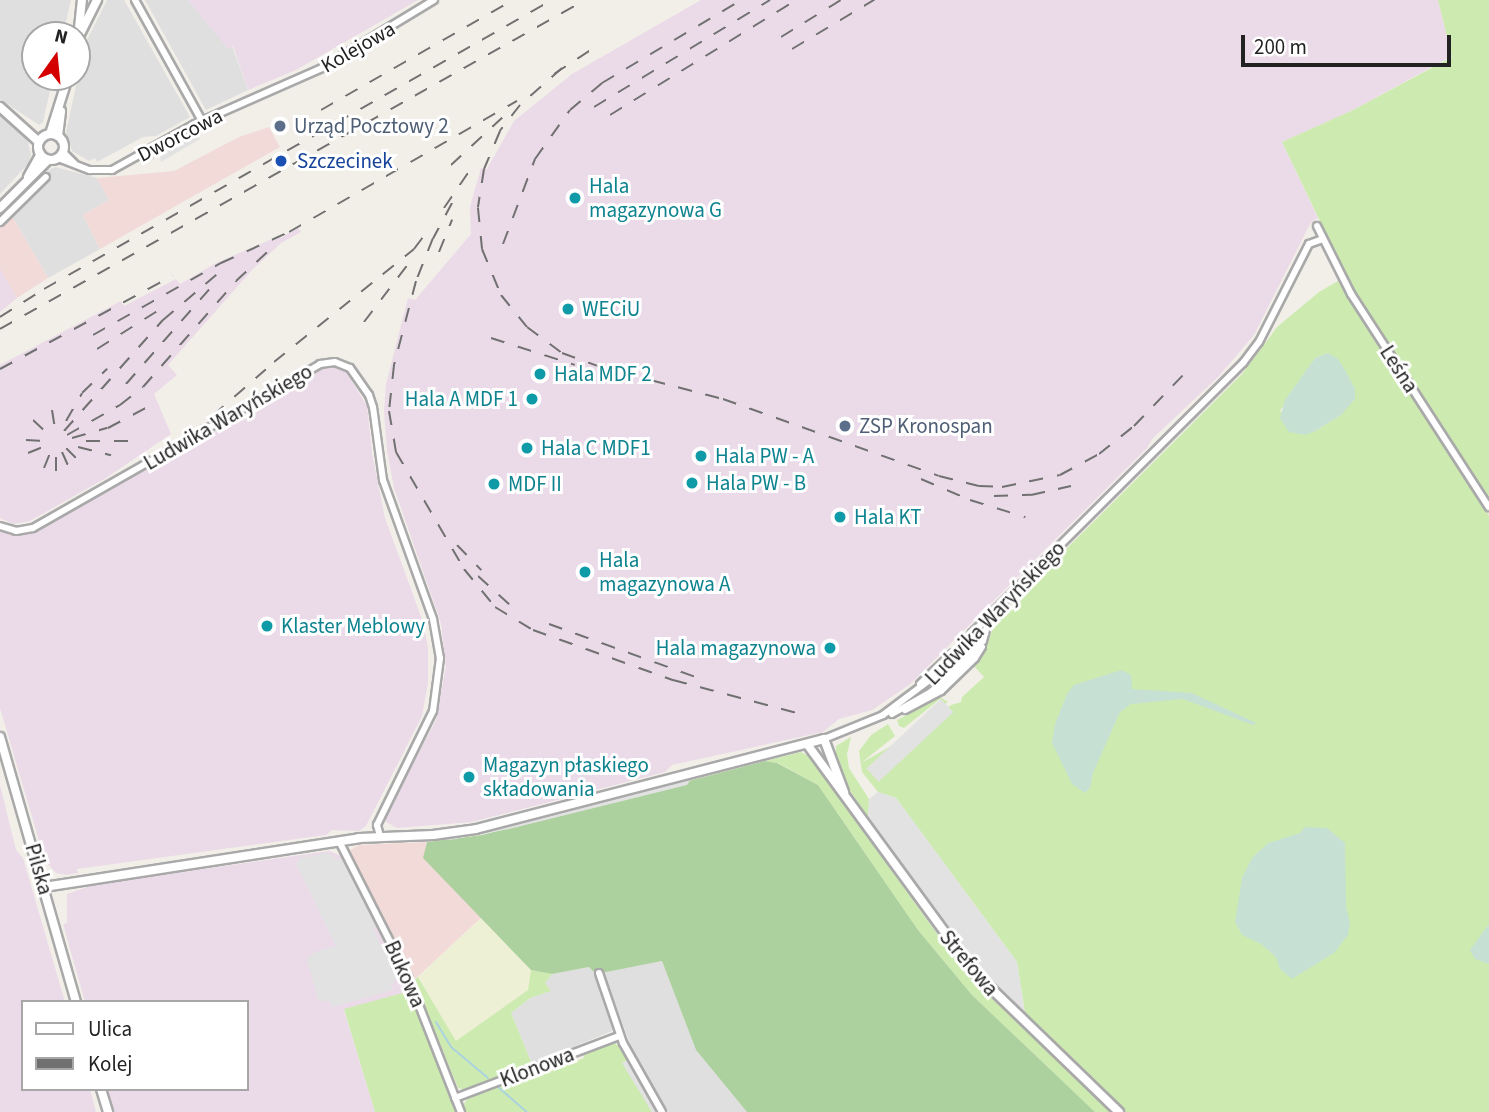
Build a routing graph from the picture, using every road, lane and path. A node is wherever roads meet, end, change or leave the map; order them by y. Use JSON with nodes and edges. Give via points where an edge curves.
{"nodes":[{"id":1,"x":82,"y":0,"type":"edge"},
{"id":2,"x":97,"y":0,"type":"edge"},
{"id":3,"x":135,"y":0,"type":"edge"},
{"id":4,"x":434,"y":0,"type":"edge"},
{"id":5,"x":80,"y":21,"type":"edge"},
{"id":6,"x":86,"y":21,"type":"edge"},
{"id":7,"x":279,"y":87,"type":"joint"},
{"id":8,"x":64,"y":91,"type":"edge"},
{"id":9,"x":0,"y":107,"type":"edge"},
{"id":10,"x":202,"y":121,"type":"junction"},
{"id":11,"x":47,"y":137,"type":"junction"},
{"id":12,"x":60,"y":155,"type":"junction"},
{"id":13,"x":44,"y":157,"type":"junction"},
{"id":14,"x":46,"y":177,"type":"dead end"},
{"id":15,"x":0,"y":208,"type":"edge"},
{"id":16,"x":0,"y":222,"type":"edge"},
{"id":17,"x":1317,"y":226,"type":"dead end"},
{"id":18,"x":1323,"y":239,"type":"junction"},
{"id":19,"x":1489,"y":507,"type":"edge"},
{"id":20,"x":0,"y":526,"type":"edge"},
{"id":21,"x":989,"y":618,"type":"junction"},
{"id":22,"x":888,"y":713,"type":"junction"},
{"id":23,"x":0,"y":737,"type":"edge"},
{"id":24,"x":824,"y":739,"type":"junction"},
{"id":25,"x":807,"y":744,"type":"junction"},
{"id":26,"x":844,"y":792,"type":"junction"},
{"id":27,"x":380,"y":836,"type":"junction"},
{"id":28,"x":339,"y":841,"type":"junction"},
{"id":29,"x":44,"y":887,"type":"junction"},
{"id":30,"x":598,"y":973,"type":"dead end"},
{"id":31,"x":75,"y":1000,"type":"edge"},
{"id":32,"x":620,"y":1036,"type":"junction"},
{"id":33,"x":102,"y":1091,"type":"edge"},
{"id":34,"x":455,"y":1098,"type":"junction"},
{"id":35,"x":108,"y":1112,"type":"edge"},
{"id":36,"x":461,"y":1112,"type":"edge"},
{"id":37,"x":662,"y":1112,"type":"edge"},
{"id":38,"x":1119,"y":1112,"type":"edge"}],
"edges":[{"from":1,"to":5,"type":"street"},
{"from":2,"to":6,"type":"street"},
{"from":3,"to":10,"type":"street"},
{"from":4,"to":7,"type":"street","name":"Kolejowa","via":[[322,68]]},
{"from":7,"to":10,"type":"street","name":"Dworcowa"},
{"from":8,"to":11,"type":"street"},
{"from":9,"to":11,"type":"street"},
{"from":10,"to":12,"type":"street","name":"Dworcowa","via":[[112,170],[78,167]]},
{"from":11,"to":12,"type":"street","via":[[63,144]]},
{"from":11,"to":13,"type":"street"},
{"from":12,"to":13,"type":"street"},
{"from":13,"to":15,"type":"street","via":[[23,187]]},
{"from":14,"to":16,"type":"street"},
{"from":17,"to":18,"type":"street","name":"Leśna"},
{"from":18,"to":19,"type":"street","name":"Leśna","via":[[1351,294]]},
{"from":18,"to":21,"type":"street","name":"Ludwika Waryńskiego","via":[[1309,244],[1259,342],[1242,363]]},
{"from":20,"to":27,"type":"street","name":"Ludwika Waryńskiego","via":[[16,531],[33,528],[320,364],[335,362],[350,368],[373,407],[383,480],[433,619],[440,658],[433,711],[377,825]]},
{"from":21,"to":22,"type":"street","name":"Ludwika Waryńskiego","via":[[939,673]]},
{"from":21,"to":22,"type":"street","via":[[983,641],[937,687]]},
{"from":22,"to":24,"type":"street","name":"Ludwika Waryńskiego"},
{"from":23,"to":29,"type":"street","name":"Pilska"},
{"from":24,"to":25,"type":"street","name":"Ludwika Waryńskiego"},
{"from":24,"to":26,"type":"street","name":"Strefowa"},
{"from":25,"to":26,"type":"street","name":"Strefowa"},
{"from":25,"to":27,"type":"street","name":"Ludwika Waryńskiego","via":[[476,829]]},
{"from":26,"to":38,"type":"street","name":"Strefowa","via":[[973,971]]},
{"from":27,"to":28,"type":"street","name":"Ludwika Waryńskiego"},
{"from":28,"to":29,"type":"street","name":"Ludwika Waryńskiego"},
{"from":28,"to":34,"type":"street","name":"Bukowa","via":[[404,968]]},
{"from":29,"to":31,"type":"street","name":"Pilska"},
{"from":30,"to":32,"type":"street"},
{"from":32,"to":34,"type":"street","name":"Klonowa"},
{"from":32,"to":37,"type":"street"},
{"from":33,"to":35,"type":"street"},
{"from":34,"to":36,"type":"street","name":"Bukowa"}]}
